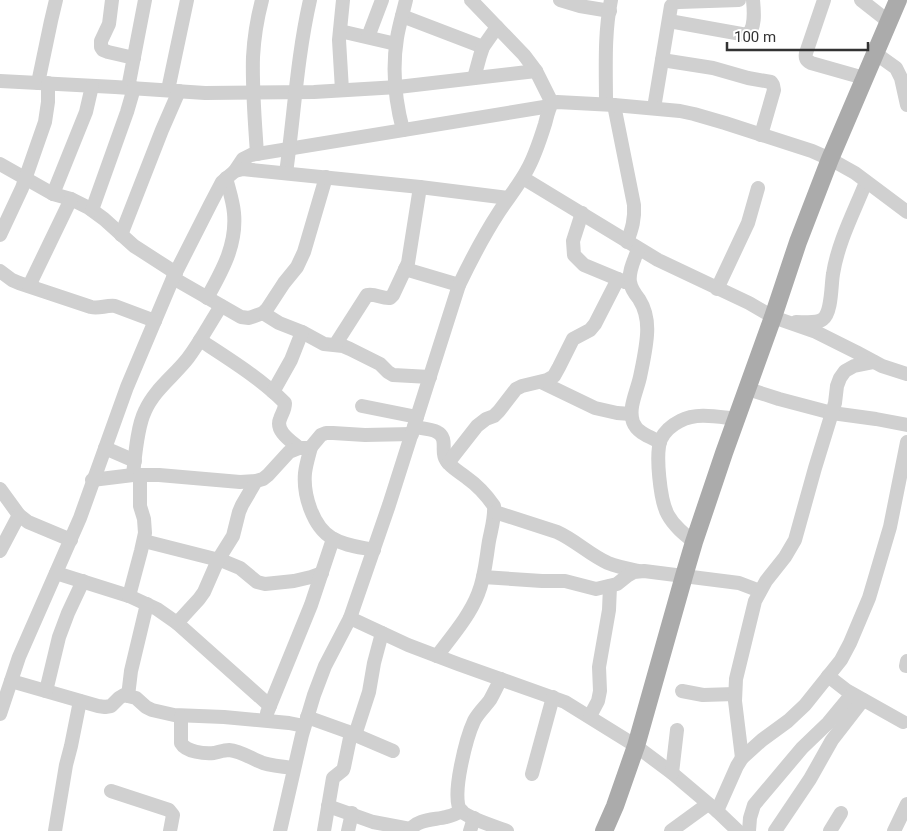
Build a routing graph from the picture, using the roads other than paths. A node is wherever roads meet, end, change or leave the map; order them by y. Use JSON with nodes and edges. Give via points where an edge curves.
{"nodes":[{"id":1,"x":56,"y":0,"type":"edge"},
{"id":2,"x":112,"y":0,"type":"edge"},
{"id":3,"x":145,"y":0,"type":"edge"},
{"id":4,"x":187,"y":0,"type":"edge"},
{"id":5,"x":262,"y":0,"type":"edge"},
{"id":6,"x":310,"y":0,"type":"edge"},
{"id":7,"x":343,"y":0,"type":"edge"},
{"id":8,"x":382,"y":0,"type":"edge"},
{"id":9,"x":406,"y":0,"type":"edge"},
{"id":10,"x":471,"y":0,"type":"edge"},
{"id":11,"x":734,"y":0,"type":"edge"},
{"id":12,"x":753,"y":0,"type":"edge"},
{"id":13,"x":824,"y":0,"type":"edge"},
{"id":14,"x":861,"y":0,"type":"edge"},
{"id":15,"x":898,"y":0,"type":"edge"},
{"id":16,"x":565,"y":1,"type":"edge"},
{"id":17,"x":610,"y":5,"type":"edge"},
{"id":18,"x":402,"y":16,"type":"junction"},
{"id":19,"x":668,"y":21,"type":"junction"},
{"id":20,"x":889,"y":22,"type":"junction"},
{"id":21,"x":497,"y":28,"type":"junction"},
{"id":22,"x":340,"y":31,"type":"junction"},
{"id":23,"x":368,"y":37,"type":"junction"},
{"id":24,"x":396,"y":44,"type":"junction"},
{"id":25,"x":483,"y":47,"type":"junction"},
{"id":26,"x":875,"y":53,"type":"junction"},
{"id":27,"x":134,"y":58,"type":"junction"},
{"id":28,"x":662,"y":60,"type":"junction"},
{"id":29,"x":536,"y":71,"type":"junction"},
{"id":30,"x":901,"y":72,"type":"edge"},
{"id":31,"x":474,"y":78,"type":"junction"},
{"id":32,"x":864,"y":78,"type":"junction"},
{"id":33,"x":0,"y":81,"type":"edge"},
{"id":34,"x":43,"y":83,"type":"junction"},
{"id":35,"x":92,"y":86,"type":"junction"},
{"id":36,"x":395,"y":87,"type":"junction"},
{"id":37,"x":131,"y":88,"type":"junction"},
{"id":38,"x":342,"y":90,"type":"junction"},
{"id":39,"x":174,"y":91,"type":"junction"},
{"id":40,"x":296,"y":92,"type":"junction"},
{"id":41,"x":253,"y":93,"type":"junction"},
{"id":42,"x":551,"y":104,"type":"junction"},
{"id":43,"x":610,"y":105,"type":"junction"},
{"id":44,"x":907,"y":105,"type":"edge"},
{"id":45,"x":654,"y":108,"type":"junction"},
{"id":46,"x":403,"y":130,"type":"junction"},
{"id":47,"x":761,"y":134,"type":"junction"},
{"id":48,"x":289,"y":149,"type":"junction"},
{"id":49,"x":257,"y":154,"type":"junction"},
{"id":50,"x":830,"y":159,"type":"junction"},
{"id":51,"x":0,"y":164,"type":"edge"},
{"id":52,"x":286,"y":173,"type":"junction"},
{"id":53,"x":230,"y":175,"type":"junction"},
{"id":54,"x":326,"y":177,"type":"junction"},
{"id":55,"x":25,"y":178,"type":"junction"},
{"id":56,"x":523,"y":178,"type":"junction"},
{"id":57,"x":866,"y":182,"type":"junction"},
{"id":58,"x":420,"y":187,"type":"junction"},
{"id":59,"x":758,"y":188,"type":"dead end"},
{"id":60,"x":53,"y":194,"type":"junction"},
{"id":61,"x":508,"y":198,"type":"junction"},
{"id":62,"x":71,"y":200,"type":"junction"},
{"id":63,"x":92,"y":210,"type":"junction"},
{"id":64,"x":907,"y":212,"type":"edge"},
{"id":65,"x":5,"y":213,"type":"edge"},
{"id":66,"x":582,"y":213,"type":"junction"},
{"id":67,"x":0,"y":235,"type":"edge"},
{"id":68,"x":121,"y":235,"type":"junction"},
{"id":69,"x":633,"y":245,"type":"junction"},
{"id":70,"x":405,"y":269,"type":"junction"},
{"id":71,"x":0,"y":271,"type":"edge"},
{"id":72,"x":175,"y":275,"type":"junction"},
{"id":73,"x":624,"y":282,"type":"junction"},
{"id":74,"x":458,"y":285,"type":"junction"},
{"id":75,"x":29,"y":286,"type":"junction"},
{"id":76,"x":717,"y":289,"type":"junction"},
{"id":77,"x":207,"y":298,"type":"junction"},
{"id":78,"x":221,"y":306,"type":"junction"},
{"id":79,"x":263,"y":313,"type":"junction"},
{"id":80,"x":780,"y":320,"type":"junction"},
{"id":81,"x":155,"y":321,"type":"junction"},
{"id":82,"x":302,"y":332,"type":"junction"},
{"id":83,"x":200,"y":340,"type":"junction"},
{"id":84,"x":335,"y":345,"type":"junction"},
{"id":85,"x":874,"y":362,"type":"junction"},
{"id":86,"x":907,"y":374,"type":"edge"},
{"id":87,"x":430,"y":377,"type":"junction"},
{"id":88,"x":540,"y":382,"type":"junction"},
{"id":89,"x":748,"y":389,"type":"junction"},
{"id":90,"x":273,"y":392,"type":"junction"},
{"id":91,"x":362,"y":406,"type":"dead end"},
{"id":92,"x":832,"y":413,"type":"junction"},
{"id":93,"x":631,"y":414,"type":"junction"},
{"id":94,"x":737,"y":419,"type":"junction"},
{"id":95,"x":907,"y":425,"type":"edge"},
{"id":96,"x":414,"y":426,"type":"junction"},
{"id":97,"x":660,"y":442,"type":"junction"},
{"id":98,"x":907,"y":442,"type":"edge"},
{"id":99,"x":305,"y":447,"type":"junction"},
{"id":100,"x":105,"y":448,"type":"junction"},
{"id":101,"x":135,"y":461,"type":"junction"},
{"id":102,"x":448,"y":463,"type":"junction"},
{"id":103,"x":136,"y":475,"type":"junction"},
{"id":104,"x":92,"y":480,"type":"junction"},
{"id":105,"x":256,"y":481,"type":"junction"},
{"id":106,"x":0,"y":489,"type":"edge"},
{"id":107,"x":495,"y":512,"type":"junction"},
{"id":108,"x":19,"y":514,"type":"junction"},
{"id":109,"x":333,"y":539,"type":"junction"},
{"id":110,"x":71,"y":540,"type":"junction"},
{"id":111,"x":144,"y":541,"type":"junction"},
{"id":112,"x":694,"y":542,"type":"junction"},
{"id":113,"x":374,"y":550,"type":"junction"},
{"id":114,"x":0,"y":551,"type":"edge"},
{"id":115,"x":218,"y":560,"type":"junction"},
{"id":116,"x":639,"y":571,"type":"junction"},
{"id":117,"x":56,"y":573,"type":"junction"},
{"id":118,"x":322,"y":573,"type":"junction"},
{"id":119,"x":684,"y":576,"type":"junction"},
{"id":120,"x":483,"y":577,"type":"junction"},
{"id":121,"x":83,"y":581,"type":"junction"},
{"id":122,"x":610,"y":586,"type":"junction"},
{"id":123,"x":760,"y":591,"type":"junction"},
{"id":124,"x":129,"y":596,"type":"junction"},
{"id":125,"x":147,"y":604,"type":"junction"},
{"id":126,"x":350,"y":618,"type":"junction"},
{"id":127,"x":177,"y":623,"type":"junction"},
{"id":128,"x":382,"y":633,"type":"junction"},
{"id":129,"x":437,"y":656,"type":"junction"},
{"id":130,"x":828,"y":676,"type":"junction"},
{"id":131,"x":501,"y":679,"type":"junction"},
{"id":132,"x":11,"y":681,"type":"junction"},
{"id":133,"x":46,"y":691,"type":"junction"},
{"id":134,"x":682,"y":691,"type":"dead end"},
{"id":135,"x":735,"y":694,"type":"junction"},
{"id":136,"x":128,"y":696,"type":"junction"},
{"id":137,"x":858,"y":696,"type":"junction"},
{"id":138,"x":554,"y":697,"type":"junction"},
{"id":139,"x":80,"y":701,"type":"junction"},
{"id":140,"x":270,"y":706,"type":"junction"},
{"id":141,"x":0,"y":714,"type":"edge"},
{"id":142,"x":181,"y":716,"type":"junction"},
{"id":143,"x":590,"y":716,"type":"junction"},
{"id":144,"x":265,"y":721,"type":"junction"},
{"id":145,"x":306,"y":722,"type":"junction"},
{"id":146,"x":903,"y":722,"type":"dead end"},
{"id":147,"x":677,"y":730,"type":"dead end"},
{"id":148,"x":353,"y":734,"type":"junction"},
{"id":149,"x":636,"y":746,"type":"junction"},
{"id":150,"x":393,"y":751,"type":"dead end"},
{"id":151,"x":742,"y":758,"type":"junction"},
{"id":152,"x":294,"y":768,"type":"junction"},
{"id":153,"x":672,"y":773,"type":"junction"},
{"id":154,"x":532,"y":774,"type":"dead end"},
{"id":155,"x":111,"y":790,"type":"dead end"},
{"id":156,"x":907,"y":804,"type":"edge"},
{"id":157,"x":328,"y":806,"type":"junction"},
{"id":158,"x":713,"y":808,"type":"junction"},
{"id":159,"x":462,"y":811,"type":"junction"},
{"id":160,"x":352,"y":813,"type":"junction"},
{"id":161,"x":841,"y":813,"type":"dead end"},
{"id":162,"x":472,"y":824,"type":"edge"},
{"id":163,"x":434,"y":825,"type":"edge"},
{"id":164,"x":410,"y":830,"type":"edge"},
{"id":165,"x":55,"y":831,"type":"edge"},
{"id":166,"x":170,"y":831,"type":"edge"},
{"id":167,"x":280,"y":831,"type":"edge"},
{"id":168,"x":324,"y":831,"type":"edge"},
{"id":169,"x":348,"y":831,"type":"edge"},
{"id":170,"x":507,"y":831,"type":"edge"},
{"id":171,"x":604,"y":831,"type":"edge"},
{"id":172,"x":671,"y":831,"type":"edge"},
{"id":173,"x":738,"y":831,"type":"edge"},
{"id":174,"x":749,"y":831,"type":"edge"},
{"id":175,"x":775,"y":831,"type":"edge"},
{"id":176,"x":830,"y":831,"type":"edge"},
{"id":177,"x":894,"y":831,"type":"edge"}],
"edges":[{"from":1,"to":34,"type":"street"},
{"from":2,"to":27,"type":"street","via":[[109,24],[101,46],[108,52]]},
{"from":3,"to":27,"type":"street"},
{"from":4,"to":39,"type":"street"},
{"from":5,"to":41,"type":"street","via":[[254,44]]},
{"from":6,"to":40,"type":"street"},
{"from":7,"to":22,"type":"street"},
{"from":8,"to":23,"type":"street"},
{"from":9,"to":18,"type":"street"},
{"from":10,"to":21,"type":"street"},
{"from":11,"to":19,"type":"street","via":[[674,3]]},
{"from":12,"to":19,"type":"street","via":[[752,28],[747,35]]},
{"from":13,"to":32,"type":"street","via":[[805,58],[811,63]]},
{"from":14,"to":20,"type":"street"},
{"from":15,"to":20,"type":"main road"},
{"from":16,"to":17,"type":"street"},
{"from":17,"to":43,"type":"street","via":[[606,52]]},
{"from":18,"to":24,"type":"street"},
{"from":18,"to":25,"type":"street"},
{"from":19,"to":28,"type":"street"},
{"from":20,"to":26,"type":"main road"},
{"from":21,"to":25,"type":"street"},
{"from":21,"to":29,"type":"street"},
{"from":22,"to":23,"type":"street"},
{"from":22,"to":38,"type":"street"},
{"from":23,"to":24,"type":"street"},
{"from":24,"to":36,"type":"street"},
{"from":25,"to":31,"type":"street"},
{"from":26,"to":30,"type":"street"},
{"from":26,"to":32,"type":"main road"},
{"from":27,"to":37,"type":"street"},
{"from":28,"to":45,"type":"street"},
{"from":28,"to":47,"type":"street","via":[[706,66],[771,82],[774,90]]},
{"from":29,"to":31,"type":"street"},
{"from":29,"to":42,"type":"street"},
{"from":30,"to":44,"type":"street"},
{"from":31,"to":36,"type":"street"},
{"from":32,"to":50,"type":"main road"},
{"from":33,"to":34,"type":"street"},
{"from":34,"to":35,"type":"street"},
{"from":34,"to":55,"type":"street","via":[[48,102],[45,122]]},
{"from":35,"to":37,"type":"street"},
{"from":35,"to":60,"type":"street","via":[[86,112]]},
{"from":36,"to":38,"type":"street"},
{"from":36,"to":46,"type":"street"},
{"from":37,"to":39,"type":"street"},
{"from":37,"to":63,"type":"street","via":[[127,112]]},
{"from":38,"to":40,"type":"street"},
{"from":39,"to":41,"type":"street"},
{"from":39,"to":68,"type":"street"},
{"from":40,"to":41,"type":"street"},
{"from":40,"to":48,"type":"street"},
{"from":41,"to":49,"type":"street"},
{"from":42,"to":43,"type":"street"},
{"from":42,"to":46,"type":"street"},
{"from":42,"to":56,"type":"street"},
{"from":43,"to":45,"type":"street"},
{"from":43,"to":69,"type":"street","via":[[634,205]]},
{"from":45,"to":47,"type":"street","via":[[694,114]]},
{"from":46,"to":48,"type":"street"},
{"from":47,"to":50,"type":"street"},
{"from":48,"to":49,"type":"street"},
{"from":48,"to":52,"type":"street"},
{"from":49,"to":53,"type":"street","via":[[243,159]]},
{"from":50,"to":57,"type":"street"},
{"from":50,"to":80,"type":"main road","via":[[798,242]]},
{"from":51,"to":55,"type":"street"},
{"from":52,"to":53,"type":"street","via":[[243,169]]},
{"from":52,"to":54,"type":"street"},
{"from":53,"to":72,"type":"street","via":[[222,182]]},
{"from":53,"to":77,"type":"street","via":[[233,239],[225,266]]},
{"from":54,"to":58,"type":"street"},
{"from":54,"to":79,"type":"street","via":[[301,260]]},
{"from":55,"to":60,"type":"street"},
{"from":55,"to":65,"type":"street"},
{"from":56,"to":61,"type":"street"},
{"from":56,"to":66,"type":"street"},
{"from":57,"to":64,"type":"street"},
{"from":57,"to":80,"type":"street","via":[[840,248],[830,303],[824,318],[814,322]]},
{"from":58,"to":61,"type":"street"},
{"from":58,"to":70,"type":"street","via":[[410,256]]},
{"from":59,"to":76,"type":"street","via":[[750,218]]},
{"from":60,"to":62,"type":"street"},
{"from":61,"to":74,"type":"street"},
{"from":62,"to":63,"type":"street"},
{"from":62,"to":75,"type":"street"},
{"from":63,"to":68,"type":"street"},
{"from":65,"to":67,"type":"street"},
{"from":66,"to":69,"type":"street"},
{"from":66,"to":73,"type":"street","via":[[573,241],[574,255],[584,265]]},
{"from":68,"to":72,"type":"street"},
{"from":69,"to":73,"type":"street","via":[[631,269]]},
{"from":69,"to":76,"type":"street"},
{"from":70,"to":74,"type":"street"},
{"from":70,"to":84,"type":"street","via":[[390,298],[367,295]]},
{"from":71,"to":75,"type":"street"},
{"from":72,"to":77,"type":"street"},
{"from":72,"to":81,"type":"street"},
{"from":73,"to":88,"type":"street","via":[[590,330],[574,339],[554,376]]},
{"from":73,"to":93,"type":"street","via":[[644,308],[647,323],[644,360]]},
{"from":74,"to":87,"type":"street"},
{"from":75,"to":81,"type":"street","via":[[90,307],[115,306]]},
{"from":76,"to":80,"type":"street"},
{"from":77,"to":78,"type":"street"},
{"from":78,"to":79,"type":"street","via":[[246,318]]},
{"from":78,"to":83,"type":"street"},
{"from":79,"to":82,"type":"street"},
{"from":80,"to":85,"type":"street","via":[[821,335]]},
{"from":80,"to":89,"type":"main road"},
{"from":81,"to":100,"type":"street","via":[[126,387]]},
{"from":82,"to":84,"type":"street","via":[[324,344]]},
{"from":82,"to":90,"type":"street"},
{"from":83,"to":90,"type":"street"},
{"from":83,"to":101,"type":"street","via":[[144,411]]},
{"from":84,"to":87,"type":"street","via":[[375,362],[393,375]]},
{"from":85,"to":86,"type":"street"},
{"from":85,"to":92,"type":"street","via":[[845,371],[837,386]]},
{"from":87,"to":96,"type":"street"},
{"from":88,"to":93,"type":"street","via":[[595,408]]},
{"from":88,"to":102,"type":"street","via":[[516,390],[494,416],[477,426]]},
{"from":89,"to":92,"type":"street"},
{"from":89,"to":94,"type":"main road"},
{"from":90,"to":99,"type":"street","via":[[285,403],[278,426],[286,437]]},
{"from":91,"to":96,"type":"street"},
{"from":92,"to":95,"type":"street"},
{"from":92,"to":123,"type":"street","via":[[795,540]]},
{"from":93,"to":97,"type":"street","via":[[636,428]]},
{"from":94,"to":97,"type":"street","via":[[693,417],[671,427]]},
{"from":94,"to":112,"type":"main road"},
{"from":96,"to":99,"type":"street","via":[[365,436],[326,433]]},
{"from":96,"to":102,"type":"street","via":[[442,436],[444,459]]},
{"from":96,"to":113,"type":"street"},
{"from":97,"to":112,"type":"street","via":[[660,488],[666,513]]},
{"from":98,"to":130,"type":"street","via":[[890,527],[869,598],[850,643]]},
{"from":99,"to":105,"type":"street","via":[[289,452],[268,475]]},
{"from":99,"to":109,"type":"street","via":[[305,481],[312,515],[321,530]]},
{"from":100,"to":101,"type":"street"},
{"from":100,"to":104,"type":"street"},
{"from":101,"to":103,"type":"street"},
{"from":102,"to":107,"type":"street","via":[[485,495]]},
{"from":103,"to":104,"type":"street"},
{"from":103,"to":105,"type":"street"},
{"from":103,"to":111,"type":"street","via":[[145,527]]},
{"from":104,"to":110,"type":"street"},
{"from":105,"to":115,"type":"street","via":[[239,512],[233,536]]},
{"from":106,"to":108,"type":"street"},
{"from":107,"to":116,"type":"street","via":[[565,535],[607,562]]},
{"from":107,"to":120,"type":"street"},
{"from":108,"to":110,"type":"street","via":[[28,522]]},
{"from":108,"to":114,"type":"street"},
{"from":109,"to":113,"type":"street"},
{"from":109,"to":118,"type":"street"},
{"from":110,"to":117,"type":"street"},
{"from":111,"to":115,"type":"street"},
{"from":111,"to":124,"type":"street"},
{"from":112,"to":119,"type":"main road"},
{"from":113,"to":126,"type":"street"},
{"from":115,"to":118,"type":"street","via":[[240,568],[257,582],[265,584],[294,581]]},
{"from":115,"to":127,"type":"street","via":[[199,600]]},
{"from":116,"to":119,"type":"street"},
{"from":116,"to":122,"type":"street"},
{"from":117,"to":121,"type":"street"},
{"from":117,"to":132,"type":"street"},
{"from":118,"to":140,"type":"street"},
{"from":119,"to":123,"type":"street","via":[[739,583]]},
{"from":119,"to":149,"type":"main road"},
{"from":120,"to":122,"type":"street","via":[[565,581],[596,589]]},
{"from":120,"to":129,"type":"street","via":[[473,605]]},
{"from":121,"to":124,"type":"street"},
{"from":121,"to":133,"type":"street","via":[[59,637]]},
{"from":122,"to":143,"type":"street","via":[[598,674],[598,701]]},
{"from":123,"to":135,"type":"street","via":[[752,612]]},
{"from":124,"to":125,"type":"street"},
{"from":125,"to":127,"type":"street"},
{"from":125,"to":136,"type":"street"},
{"from":126,"to":128,"type":"street"},
{"from":126,"to":145,"type":"street","via":[[325,666]]},
{"from":127,"to":140,"type":"street"},
{"from":128,"to":129,"type":"street"},
{"from":128,"to":148,"type":"street","via":[[369,692]]},
{"from":129,"to":131,"type":"street"},
{"from":130,"to":137,"type":"street"},
{"from":130,"to":151,"type":"street","via":[[805,705]]},
{"from":131,"to":138,"type":"street"},
{"from":131,"to":159,"type":"street","via":[[475,720],[467,741],[458,785],[457,800]]},
{"from":132,"to":133,"type":"street"},
{"from":132,"to":141,"type":"street"},
{"from":133,"to":139,"type":"street"},
{"from":134,"to":135,"type":"street","via":[[703,695]]},
{"from":135,"to":151,"type":"street"},
{"from":136,"to":139,"type":"street","via":[[124,695],[111,706]]},
{"from":136,"to":142,"type":"street","via":[[152,710]]},
{"from":137,"to":146,"type":"street"},
{"from":137,"to":174,"type":"street","via":[[802,748],[754,805]]},
{"from":137,"to":175,"type":"street","via":[[810,779]]},
{"from":138,"to":143,"type":"street"},
{"from":138,"to":154,"type":"street"},
{"from":139,"to":165,"type":"street"},
{"from":140,"to":144,"type":"street"},
{"from":142,"to":144,"type":"street"},
{"from":142,"to":152,"type":"street","via":[[181,743],[186,749],[202,753],[234,751],[264,763]]},
{"from":143,"to":149,"type":"street"},
{"from":144,"to":145,"type":"street"},
{"from":145,"to":148,"type":"street"},
{"from":145,"to":152,"type":"street"},
{"from":147,"to":153,"type":"street"},
{"from":148,"to":150,"type":"street"},
{"from":148,"to":157,"type":"street","via":[[343,770],[333,778]]},
{"from":149,"to":153,"type":"street"},
{"from":149,"to":171,"type":"main road"},
{"from":151,"to":158,"type":"street"},
{"from":152,"to":167,"type":"street"},
{"from":153,"to":158,"type":"street"},
{"from":155,"to":166,"type":"street","via":[[172,812]]},
{"from":156,"to":177,"type":"street"},
{"from":157,"to":160,"type":"street"},
{"from":157,"to":168,"type":"street"},
{"from":158,"to":172,"type":"street"},
{"from":158,"to":173,"type":"street"},
{"from":159,"to":162,"type":"street"},
{"from":159,"to":163,"type":"street"},
{"from":160,"to":164,"type":"street","via":[[373,822]]},
{"from":160,"to":169,"type":"street"},
{"from":161,"to":176,"type":"street"},
{"from":162,"to":170,"type":"street"},
{"from":163,"to":164,"type":"street","via":[[414,825]]}]}
